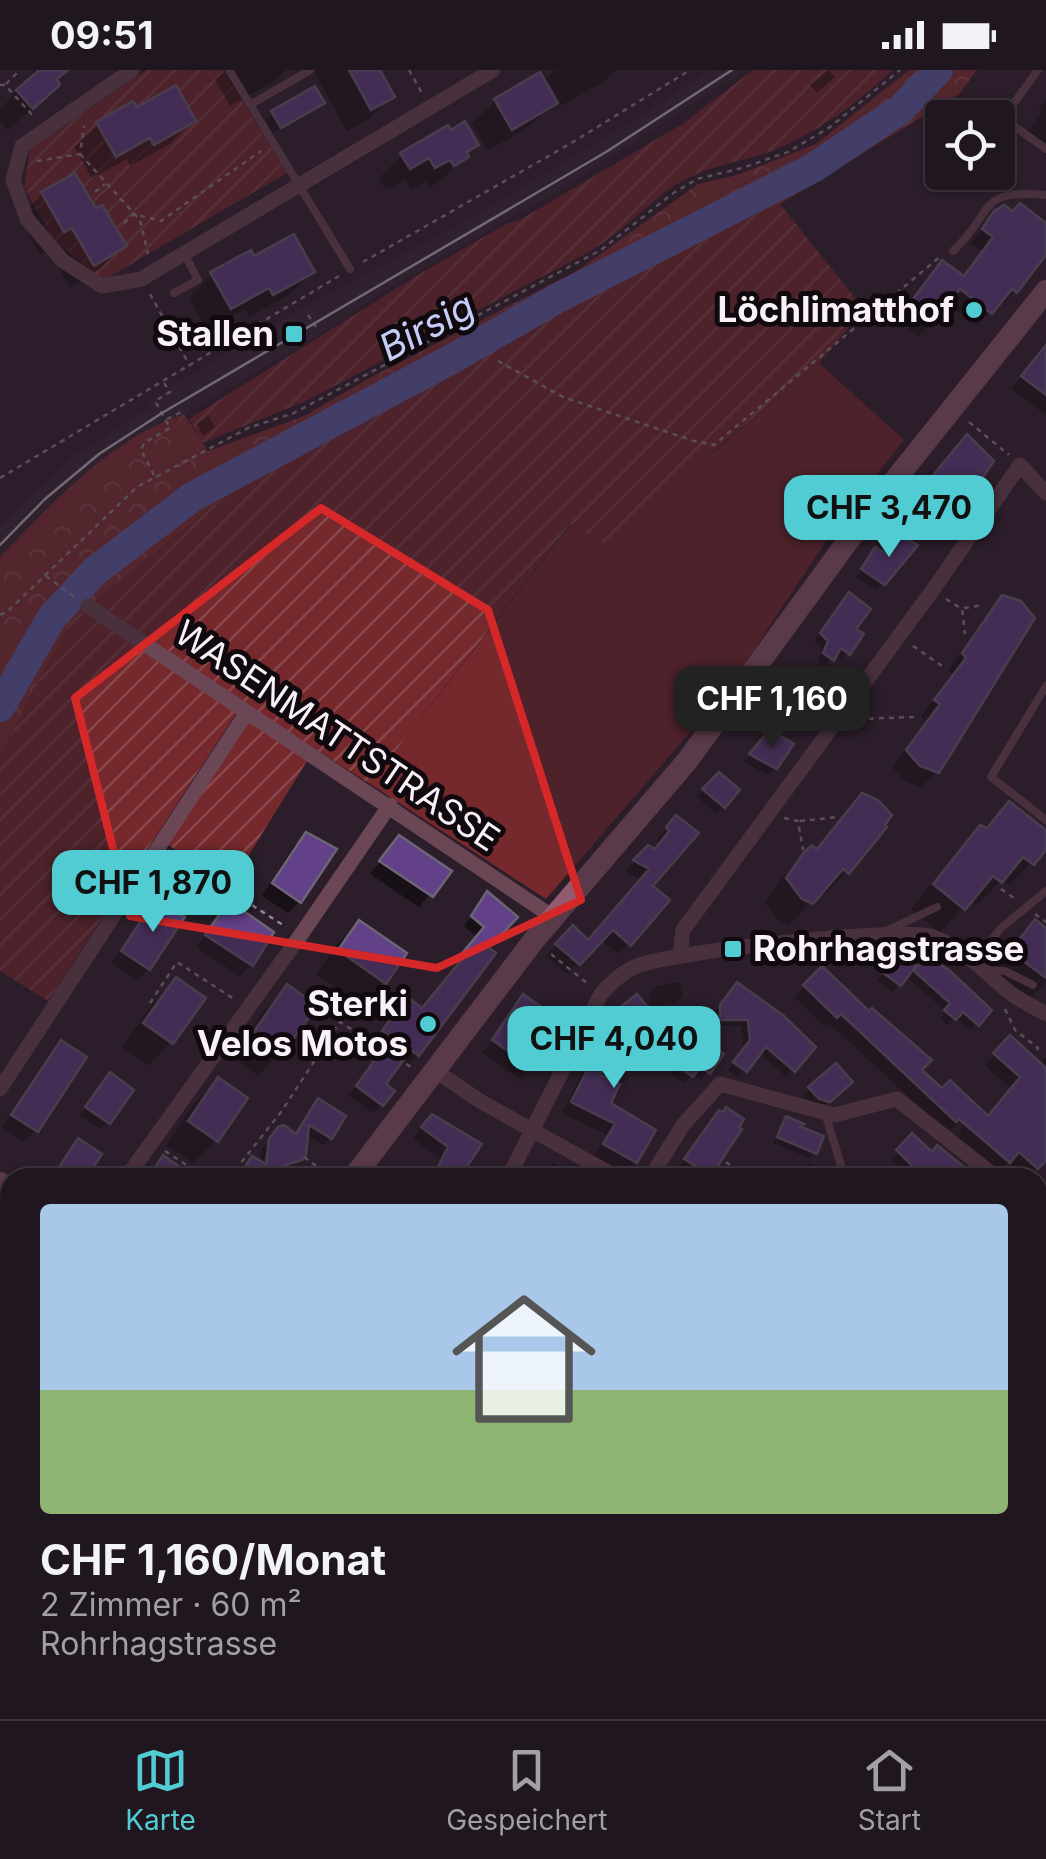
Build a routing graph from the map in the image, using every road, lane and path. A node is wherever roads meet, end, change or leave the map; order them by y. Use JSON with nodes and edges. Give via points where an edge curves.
{"nodes":[{"id":1,"x":20,"y":70,"type":"edge"},
{"id":2,"x":132,"y":70,"type":"edge"},
{"id":3,"x":229,"y":70,"type":"edge"},
{"id":4,"x":310,"y":70,"type":"edge"},
{"id":5,"x":409,"y":70,"type":"edge"},
{"id":6,"x":492,"y":70,"type":"edge"},
{"id":7,"x":900,"y":70,"type":"edge"},
{"id":8,"x":1038,"y":70,"type":"edge"},
{"id":9,"x":2,"y":85,"type":"edge"},
{"id":10,"x":88,"y":100,"type":"junction"},
{"id":11,"x":250,"y":105,"type":"junction"},
{"id":12,"x":430,"y":106,"type":"junction"},
{"id":13,"x":45,"y":129,"type":"junction"},
{"id":14,"x":273,"y":142,"type":"junction"},
{"id":15,"x":1046,"y":149,"type":"edge"},
{"id":16,"x":80,"y":154,"type":"junction"},
{"id":17,"x":17,"y":165,"type":"junction"},
{"id":18,"x":106,"y":183,"type":"junction"},
{"id":19,"x":298,"y":183,"type":"junction"},
{"id":20,"x":95,"y":192,"type":"dead end"},
{"id":21,"x":1046,"y":195,"type":"edge"},
{"id":22,"x":134,"y":214,"type":"junction"},
{"id":23,"x":124,"y":223,"type":"dead end"},
{"id":24,"x":953,"y":251,"type":"joint"},
{"id":25,"x":184,"y":253,"type":"junction"},
{"id":26,"x":350,"y":269,"type":"dead end"},
{"id":27,"x":146,"y":276,"type":"junction"},
{"id":28,"x":1046,"y":292,"type":"edge"},
{"id":29,"x":174,"y":293,"type":"dead end"},
{"id":30,"x":278,"y":313,"type":"dead end"},
{"id":31,"x":308,"y":316,"type":"dead end"},
{"id":32,"x":282,"y":320,"type":"dead end"},
{"id":33,"x":316,"y":327,"type":"dead end"},
{"id":34,"x":498,"y":361,"type":"dead end"},
{"id":35,"x":190,"y":367,"type":"dead end"},
{"id":36,"x":164,"y":382,"type":"dead end"},
{"id":37,"x":952,"y":409,"type":"junction"},
{"id":38,"x":182,"y":411,"type":"dead end"},
{"id":39,"x":166,"y":420,"type":"junction"},
{"id":40,"x":1020,"y":465,"type":"junction"},
{"id":41,"x":155,"y":477,"type":"junction"},
{"id":42,"x":1046,"y":493,"type":"edge"},
{"id":43,"x":44,"y":575,"type":"junction"},
{"id":44,"x":932,"y":591,"type":"junction"},
{"id":45,"x":983,"y":605,"type":"dead end"},
{"id":46,"x":87,"y":606,"type":"joint"},
{"id":47,"x":962,"y":608,"type":"junction"},
{"id":48,"x":0,"y":616,"type":"edge"},
{"id":49,"x":965,"y":634,"type":"dead end"},
{"id":50,"x":899,"y":636,"type":"junction"},
{"id":51,"x":942,"y":666,"type":"dead end"},
{"id":52,"x":1046,"y":686,"type":"edge"},
{"id":53,"x":247,"y":712,"type":"junction"},
{"id":54,"x":914,"y":717,"type":"dead end"},
{"id":55,"x":838,"y":720,"type":"junction"},
{"id":56,"x":390,"y":805,"type":"junction"},
{"id":57,"x":768,"y":814,"type":"junction"},
{"id":58,"x":838,"y":816,"type":"dead end"},
{"id":59,"x":1046,"y":820,"type":"edge"},
{"id":60,"x":798,"y":821,"type":"junction"},
{"id":61,"x":803,"y":850,"type":"dead end"},
{"id":62,"x":144,"y":867,"type":"junction"},
{"id":63,"x":1001,"y":889,"type":"dead end"},
{"id":64,"x":1046,"y":891,"type":"edge"},
{"id":65,"x":176,"y":906,"type":"dead end"},
{"id":66,"x":938,"y":907,"type":"dead end"},
{"id":67,"x":1027,"y":908,"type":"junction"},
{"id":68,"x":209,"y":913,"type":"dead end"},
{"id":69,"x":553,"y":916,"type":"junction"},
{"id":70,"x":877,"y":935,"type":"junction"},
{"id":71,"x":300,"y":936,"type":"junction"},
{"id":72,"x":534,"y":940,"type":"junction"},
{"id":73,"x":680,"y":956,"type":"junction"},
{"id":74,"x":979,"y":967,"type":"junction"},
{"id":75,"x":1033,"y":985,"type":"dead end"},
{"id":76,"x":601,"y":994,"type":"junction"},
{"id":77,"x":1014,"y":995,"type":"junction"},
{"id":78,"x":150,"y":1003,"type":"dead end"},
{"id":79,"x":248,"y":1008,"type":"junction"},
{"id":80,"x":1046,"y":1014,"type":"edge"},
{"id":81,"x":1034,"y":1054,"type":"dead end"},
{"id":82,"x":432,"y":1074,"type":"junction"},
{"id":83,"x":0,"y":1089,"type":"edge"},
{"id":84,"x":826,"y":1113,"type":"junction"},
{"id":85,"x":533,"y":1128,"type":"junction"},
{"id":86,"x":266,"y":1130,"type":"junction"},
{"id":87,"x":272,"y":1134,"type":"dead end"},
{"id":88,"x":152,"y":1142,"type":"junction"},
{"id":89,"x":304,"y":1157,"type":"dead end"},
{"id":90,"x":726,"y":1162,"type":"dead end"},
{"id":91,"x":133,"y":1168,"type":"edge"},
{"id":92,"x":191,"y":1168,"type":"edge"},
{"id":93,"x":237,"y":1168,"type":"edge"},
{"id":94,"x":319,"y":1168,"type":"edge"},
{"id":95,"x":361,"y":1168,"type":"edge"},
{"id":96,"x":513,"y":1168,"type":"edge"},
{"id":97,"x":601,"y":1168,"type":"edge"},
{"id":98,"x":656,"y":1168,"type":"edge"},
{"id":99,"x":734,"y":1168,"type":"edge"},
{"id":100,"x":842,"y":1168,"type":"edge"},
{"id":101,"x":984,"y":1168,"type":"edge"}],
"edges":[{"from":1,"to":9,"type":"path"},
{"from":2,"to":10,"type":"street"},
{"from":3,"to":11,"type":"lane"},
{"from":4,"to":11,"type":"lane"},
{"from":5,"to":12,"type":"path"},
{"from":6,"to":12,"type":"street"},
{"from":7,"to":41,"type":"path","via":[[830,128],[788,152],[697,179],[602,250],[294,413],[248,428]]},
{"from":8,"to":15,"type":"lane","via":[[1003,118]]},
{"from":9,"to":13,"type":"path"},
{"from":10,"to":13,"type":"street"},
{"from":10,"to":16,"type":"path"},
{"from":11,"to":14,"type":"lane"},
{"from":12,"to":19,"type":"street"},
{"from":13,"to":17,"type":"street","via":[[22,146]]},
{"from":14,"to":19,"type":"lane"},
{"from":14,"to":22,"type":"path","via":[[161,221]]},
{"from":16,"to":17,"type":"path"},
{"from":16,"to":18,"type":"path"},
{"from":17,"to":27,"type":"street","via":[[13,180],[27,219],[63,261],[102,286]]},
{"from":18,"to":20,"type":"path"},
{"from":18,"to":22,"type":"path"},
{"from":19,"to":25,"type":"street"},
{"from":19,"to":26,"type":"lane"},
{"from":21,"to":24,"type":"lane","via":[[997,197]]},
{"from":22,"to":23,"type":"path"},
{"from":22,"to":27,"type":"path"},
{"from":24,"to":34,"type":"path","via":[[927,265],[714,445],[564,397]]},
{"from":25,"to":27,"type":"street"},
{"from":25,"to":29,"type":"lane","via":[[198,280]]},
{"from":27,"to":35,"type":"path"},
{"from":28,"to":37,"type":"main road"},
{"from":30,"to":32,"type":"path"},
{"from":31,"to":33,"type":"path"},
{"from":36,"to":39,"type":"path","via":[[170,392],[154,401]]},
{"from":37,"to":40,"type":"path"},
{"from":37,"to":69,"type":"main road","via":[[687,761]]},
{"from":38,"to":39,"type":"path"},
{"from":39,"to":41,"type":"path","via":[[170,428],[141,450]]},
{"from":40,"to":42,"type":"street"},
{"from":40,"to":44,"type":"street"},
{"from":41,"to":43,"type":"path","via":[[136,487]]},
{"from":43,"to":46,"type":"path"},
{"from":43,"to":48,"type":"path"},
{"from":44,"to":47,"type":"path"},
{"from":44,"to":50,"type":"street"},
{"from":45,"to":47,"type":"path"},
{"from":46,"to":53,"type":"street","name":"WASENMATTSTRASSE"},
{"from":47,"to":49,"type":"path"},
{"from":50,"to":51,"type":"path"},
{"from":50,"to":55,"type":"street"},
{"from":52,"to":59,"type":"lane","via":[[991,777]]},
{"from":53,"to":56,"type":"street","name":"WASENMATTSTRASSE"},
{"from":53,"to":62,"type":"street"},
{"from":54,"to":55,"type":"path"},
{"from":55,"to":57,"type":"street"},
{"from":56,"to":69,"type":"street","name":"WASENMATTSTRASSE"},
{"from":56,"to":71,"type":"street"},
{"from":57,"to":60,"type":"path"},
{"from":57,"to":73,"type":"street","via":[[683,930]]},
{"from":58,"to":60,"type":"path"},
{"from":60,"to":61,"type":"path"},
{"from":62,"to":65,"type":"lane","via":[[183,895]]},
{"from":62,"to":83,"type":"street"},
{"from":63,"to":67,"type":"path"},
{"from":64,"to":67,"type":"lane"},
{"from":66,"to":70,"type":"lane"},
{"from":67,"to":74,"type":"lane","via":[[1001,928]]},
{"from":68,"to":71,"type":"path","via":[[227,889]]},
{"from":69,"to":72,"type":"main road"},
{"from":70,"to":73,"type":"street"},
{"from":70,"to":74,"type":"street","via":[[929,936]]},
{"from":71,"to":79,"type":"street"},
{"from":72,"to":76,"type":"path"},
{"from":72,"to":82,"type":"main road"},
{"from":73,"to":76,"type":"street","via":[[638,966]]},
{"from":74,"to":75,"type":"lane"},
{"from":74,"to":77,"type":"street"},
{"from":76,"to":85,"type":"street"},
{"from":77,"to":80,"type":"street"},
{"from":77,"to":81,"type":"path","via":[[1004,1010],[1015,1030],[1038,1048]]},
{"from":78,"to":79,"type":"path","via":[[178,962]]},
{"from":79,"to":88,"type":"street"},
{"from":82,"to":85,"type":"street"},
{"from":82,"to":86,"type":"path","via":[[340,1022]]},
{"from":82,"to":95,"type":"main road"},
{"from":84,"to":98,"type":"street","via":[[720,1084]]},
{"from":84,"to":100,"type":"lane"},
{"from":84,"to":101,"type":"street","via":[[897,1098]]},
{"from":85,"to":96,"type":"street"},
{"from":85,"to":97,"type":"street"},
{"from":86,"to":87,"type":"path"},
{"from":86,"to":93,"type":"path"},
{"from":88,"to":91,"type":"street"},
{"from":88,"to":92,"type":"path"},
{"from":89,"to":94,"type":"path"},
{"from":90,"to":99,"type":"path"}]}
